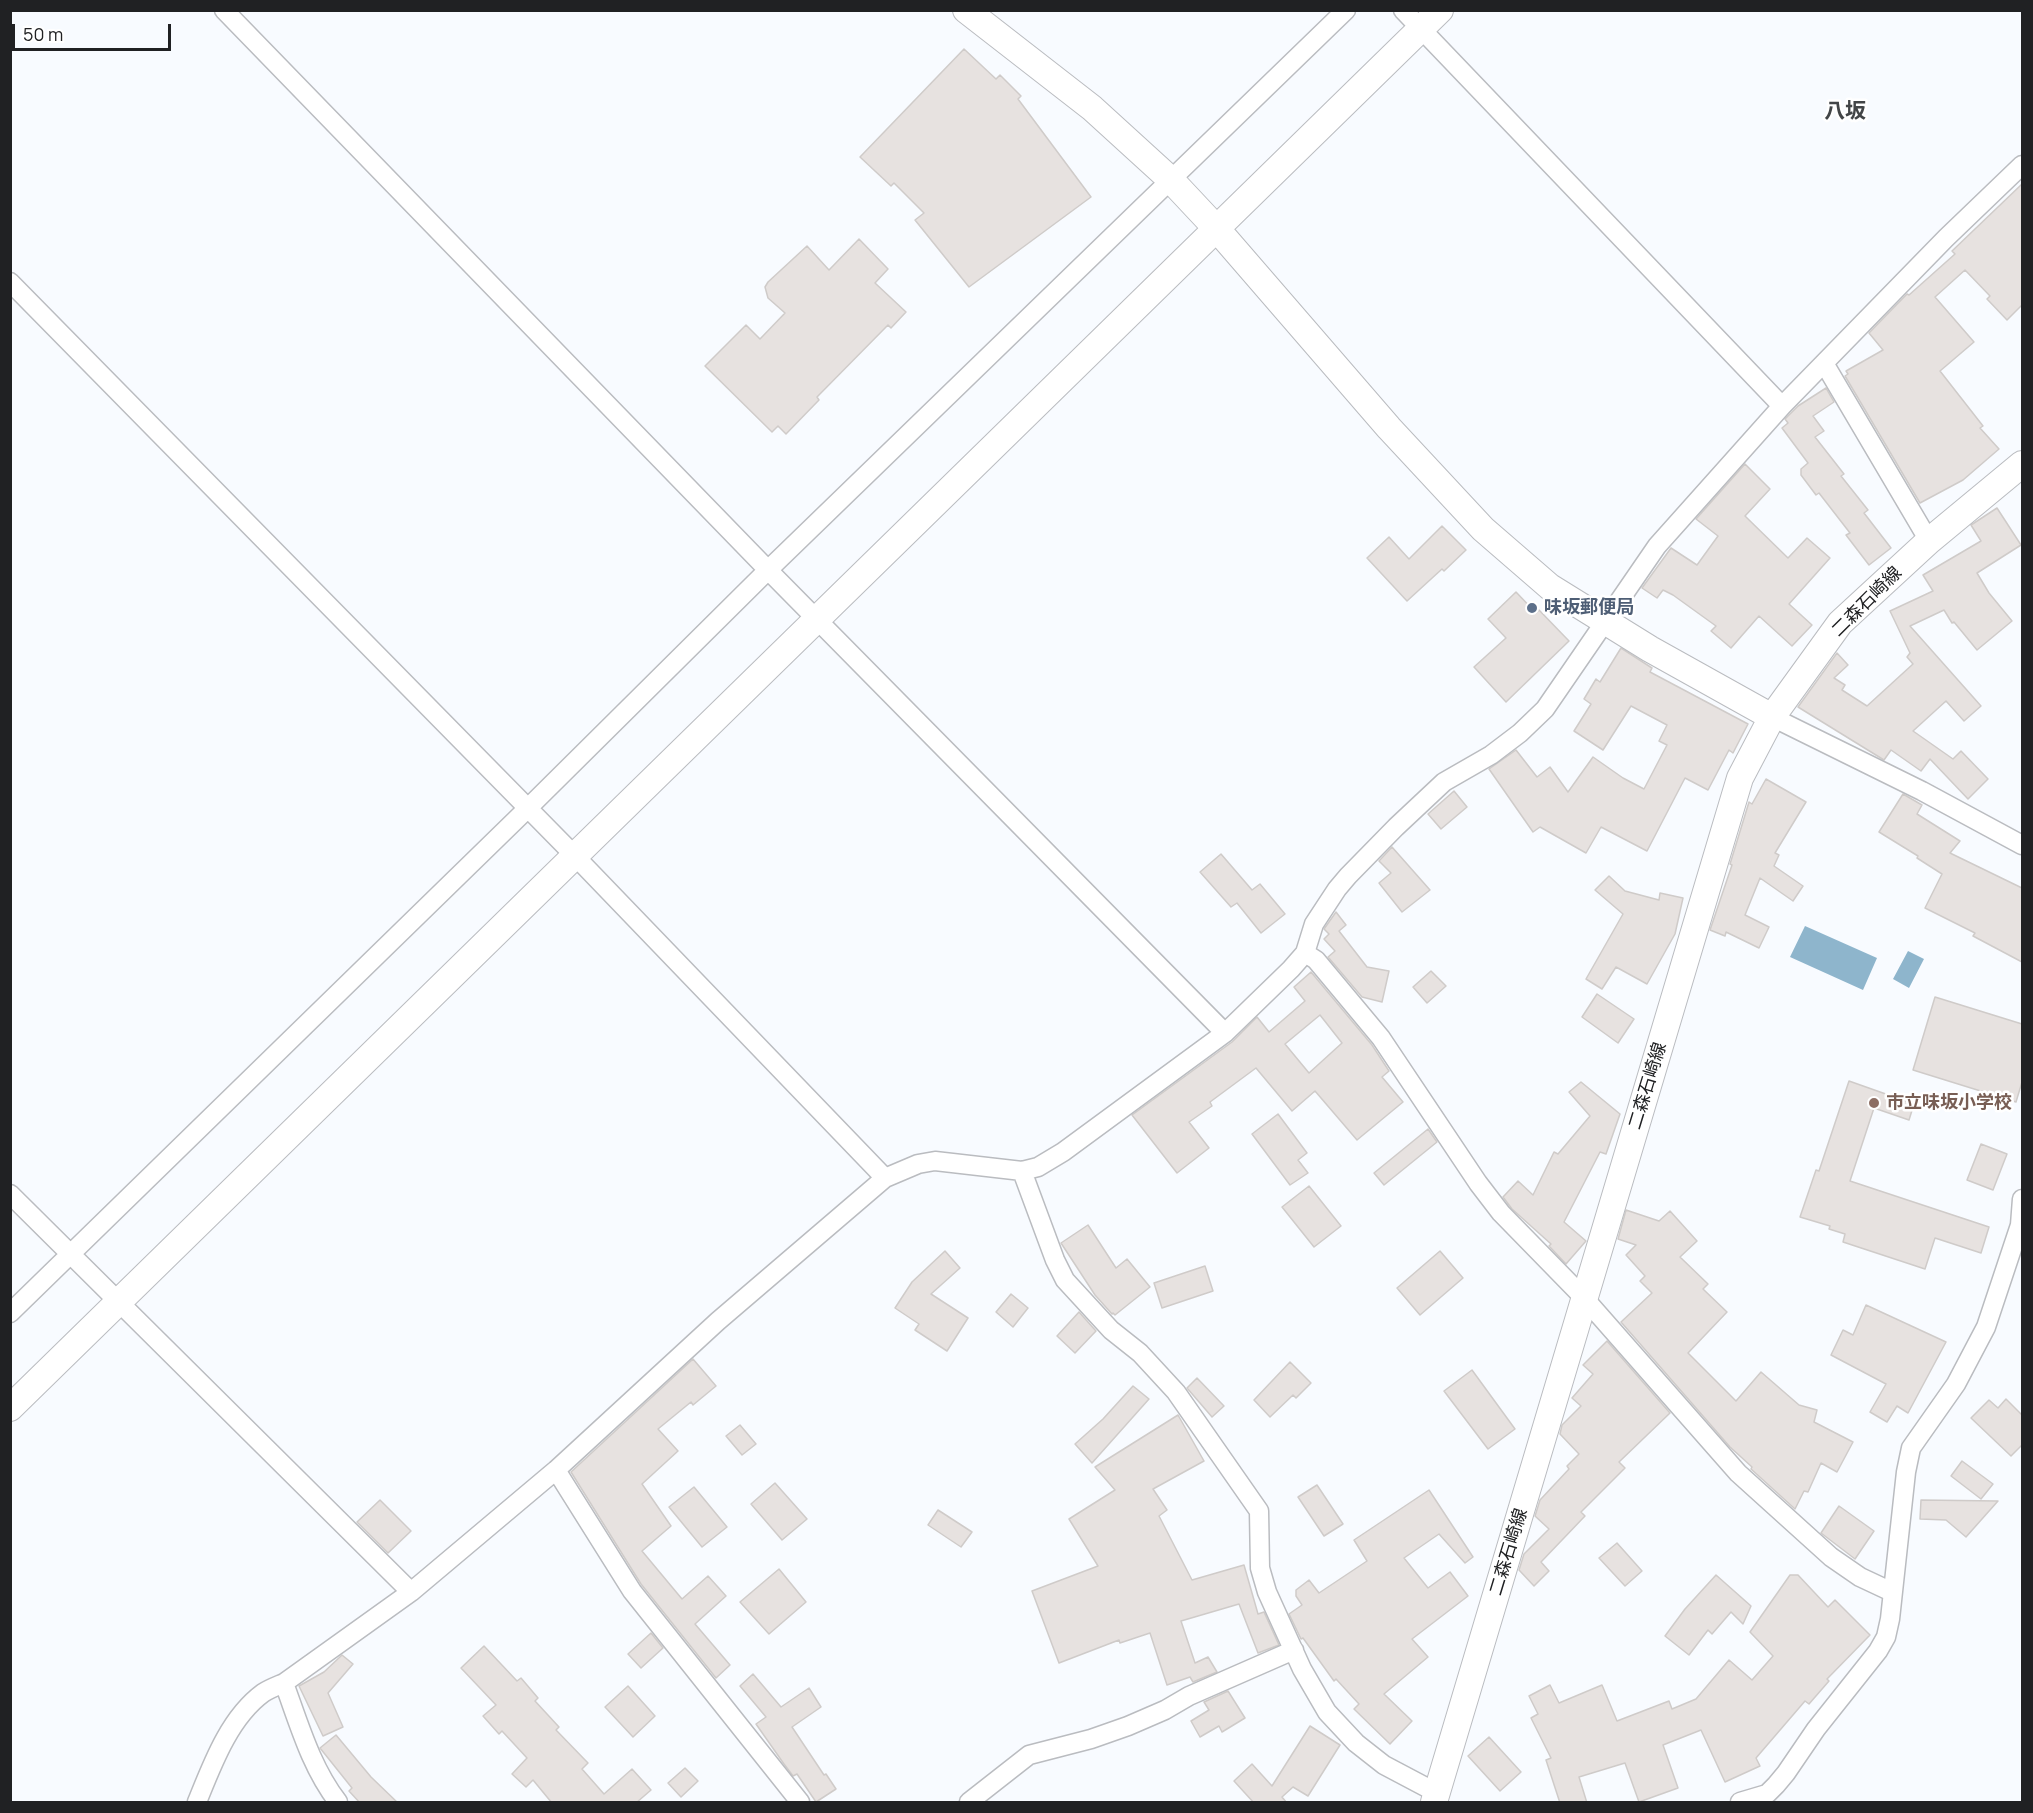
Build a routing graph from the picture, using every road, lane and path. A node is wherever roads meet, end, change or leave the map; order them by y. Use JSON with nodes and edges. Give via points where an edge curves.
{"nodes":[{"id":1,"x":224,"y":10,"type":"edge"},
{"id":2,"x":966,"y":10,"type":"edge"},
{"id":3,"x":1346,"y":10,"type":"edge"},
{"id":4,"x":1403,"y":10,"type":"edge"},
{"id":5,"x":1440,"y":10,"type":"edge"},
{"id":6,"x":1422,"y":28,"type":"junction"},
{"id":7,"x":2021,"y":170,"type":"edge"},
{"id":8,"x":1171,"y":180,"type":"junction"},
{"id":9,"x":1216,"y":228,"type":"junction"},
{"id":10,"x":10,"y":282,"type":"edge"},
{"id":11,"x":1824,"y":363,"type":"junction"},
{"id":12,"x":1782,"y":406,"type":"junction"},
{"id":13,"x":2022,"y":464,"type":"edge"},
{"id":14,"x":1929,"y":541,"type":"junction"},
{"id":15,"x":768,"y":570,"type":"junction"},
{"id":16,"x":817,"y":618,"type":"junction"},
{"id":17,"x":1604,"y":621,"type":"junction"},
{"id":18,"x":1772,"y":717,"type":"junction"},
{"id":19,"x":528,"y":808,"type":"junction"},
{"id":20,"x":2022,"y":845,"type":"edge"},
{"id":21,"x":574,"y":855,"type":"junction"},
{"id":22,"x":1305,"y":952,"type":"junction"},
{"id":23,"x":1225,"y":1033,"type":"junction"},
{"id":24,"x":1022,"y":1171,"type":"junction"},
{"id":25,"x":885,"y":1178,"type":"junction"},
{"id":26,"x":10,"y":1194,"type":"edge"},
{"id":27,"x":2022,"y":1199,"type":"edge"},
{"id":28,"x":70,"y":1254,"type":"junction"},
{"id":29,"x":1585,"y":1299,"type":"junction"},
{"id":30,"x":118,"y":1302,"type":"junction"},
{"id":31,"x":10,"y":1313,"type":"edge"},
{"id":32,"x":10,"y":1408,"type":"edge"},
{"id":33,"x":556,"y":1470,"type":"junction"},
{"id":34,"x":411,"y":1592,"type":"junction"},
{"id":35,"x":1892,"y":1592,"type":"junction"},
{"id":36,"x":1294,"y":1650,"type":"junction"},
{"id":37,"x":284,"y":1683,"type":"junction"},
{"id":38,"x":1435,"y":1798,"type":"edge"},
{"id":39,"x":797,"y":1802,"type":"edge"},
{"id":40,"x":197,"y":1803,"type":"edge"},
{"id":41,"x":338,"y":1803,"type":"edge"},
{"id":42,"x":969,"y":1803,"type":"edge"},
{"id":43,"x":1740,"y":1803,"type":"edge"}],
"edges":[{"from":1,"to":15,"type":"street"},
{"from":2,"to":8,"type":"street","via":[[1092,108]]},
{"from":3,"to":8,"type":"street"},
{"from":4,"to":6,"type":"street"},
{"from":5,"to":6,"type":"street"},
{"from":6,"to":9,"type":"street"},
{"from":6,"to":12,"type":"street"},
{"from":7,"to":11,"type":"street","via":[[1946,238]]},
{"from":8,"to":9,"type":"street"},
{"from":8,"to":15,"type":"street"},
{"from":9,"to":16,"type":"street"},
{"from":9,"to":17,"type":"street","via":[[1389,428],[1483,529],[1550,587]]},
{"from":10,"to":19,"type":"street"},
{"from":11,"to":12,"type":"street"},
{"from":11,"to":14,"type":"street"},
{"from":12,"to":17,"type":"street","via":[[1657,546]]},
{"from":13,"to":14,"type":"street","name":"二森石崎線"},
{"from":14,"to":18,"type":"street","name":"二森石崎線","via":[[1840,623]]},
{"from":15,"to":16,"type":"street"},
{"from":15,"to":19,"type":"street"},
{"from":16,"to":21,"type":"street"},
{"from":16,"to":23,"type":"street"},
{"from":17,"to":18,"type":"street"},
{"from":17,"to":22,"type":"street","via":[[1545,709],[1491,755],[1444,782],[1348,876],[1314,924]]},
{"from":18,"to":20,"type":"street"},
{"from":18,"to":29,"type":"street","name":"二森石崎線","via":[[1740,778]]},
{"from":19,"to":21,"type":"street"},
{"from":19,"to":28,"type":"street"},
{"from":21,"to":25,"type":"street"},
{"from":21,"to":30,"type":"street"},
{"from":22,"to":23,"type":"street"},
{"from":22,"to":29,"type":"street","via":[[1382,1038],[1501,1213]]},
{"from":23,"to":24,"type":"street","via":[[1063,1152],[1038,1167]]},
{"from":24,"to":25,"type":"street","via":[[935,1161]]},
{"from":24,"to":36,"type":"street","via":[[1065,1280],[1176,1392],[1258,1511],[1260,1568]]},
{"from":25,"to":33,"type":"street","via":[[718,1321]]},
{"from":26,"to":28,"type":"street"},
{"from":27,"to":35,"type":"street","via":[[2020,1225],[1986,1327],[1956,1384],[1911,1448]]},
{"from":28,"to":30,"type":"street"},
{"from":28,"to":31,"type":"street"},
{"from":29,"to":35,"type":"street","via":[[1738,1473],[1831,1557]]},
{"from":29,"to":38,"type":"street","name":"二森石崎線"},
{"from":30,"to":32,"type":"street"},
{"from":30,"to":34,"type":"street"},
{"from":33,"to":34,"type":"street"},
{"from":33,"to":39,"type":"street","via":[[632,1590]]},
{"from":34,"to":37,"type":"street"},
{"from":35,"to":43,"type":"street","via":[[1886,1637],[1878,1651],[1776,1785],[1767,1794]]},
{"from":36,"to":38,"type":"street","via":[[1340,1728],[1384,1765]]},
{"from":36,"to":42,"type":"street","via":[[1128,1726],[1029,1755]]},
{"from":37,"to":40,"type":"street","via":[[251,1703],[237,1720],[211,1767]]},
{"from":37,"to":41,"type":"street","via":[[316,1766]]}]}
